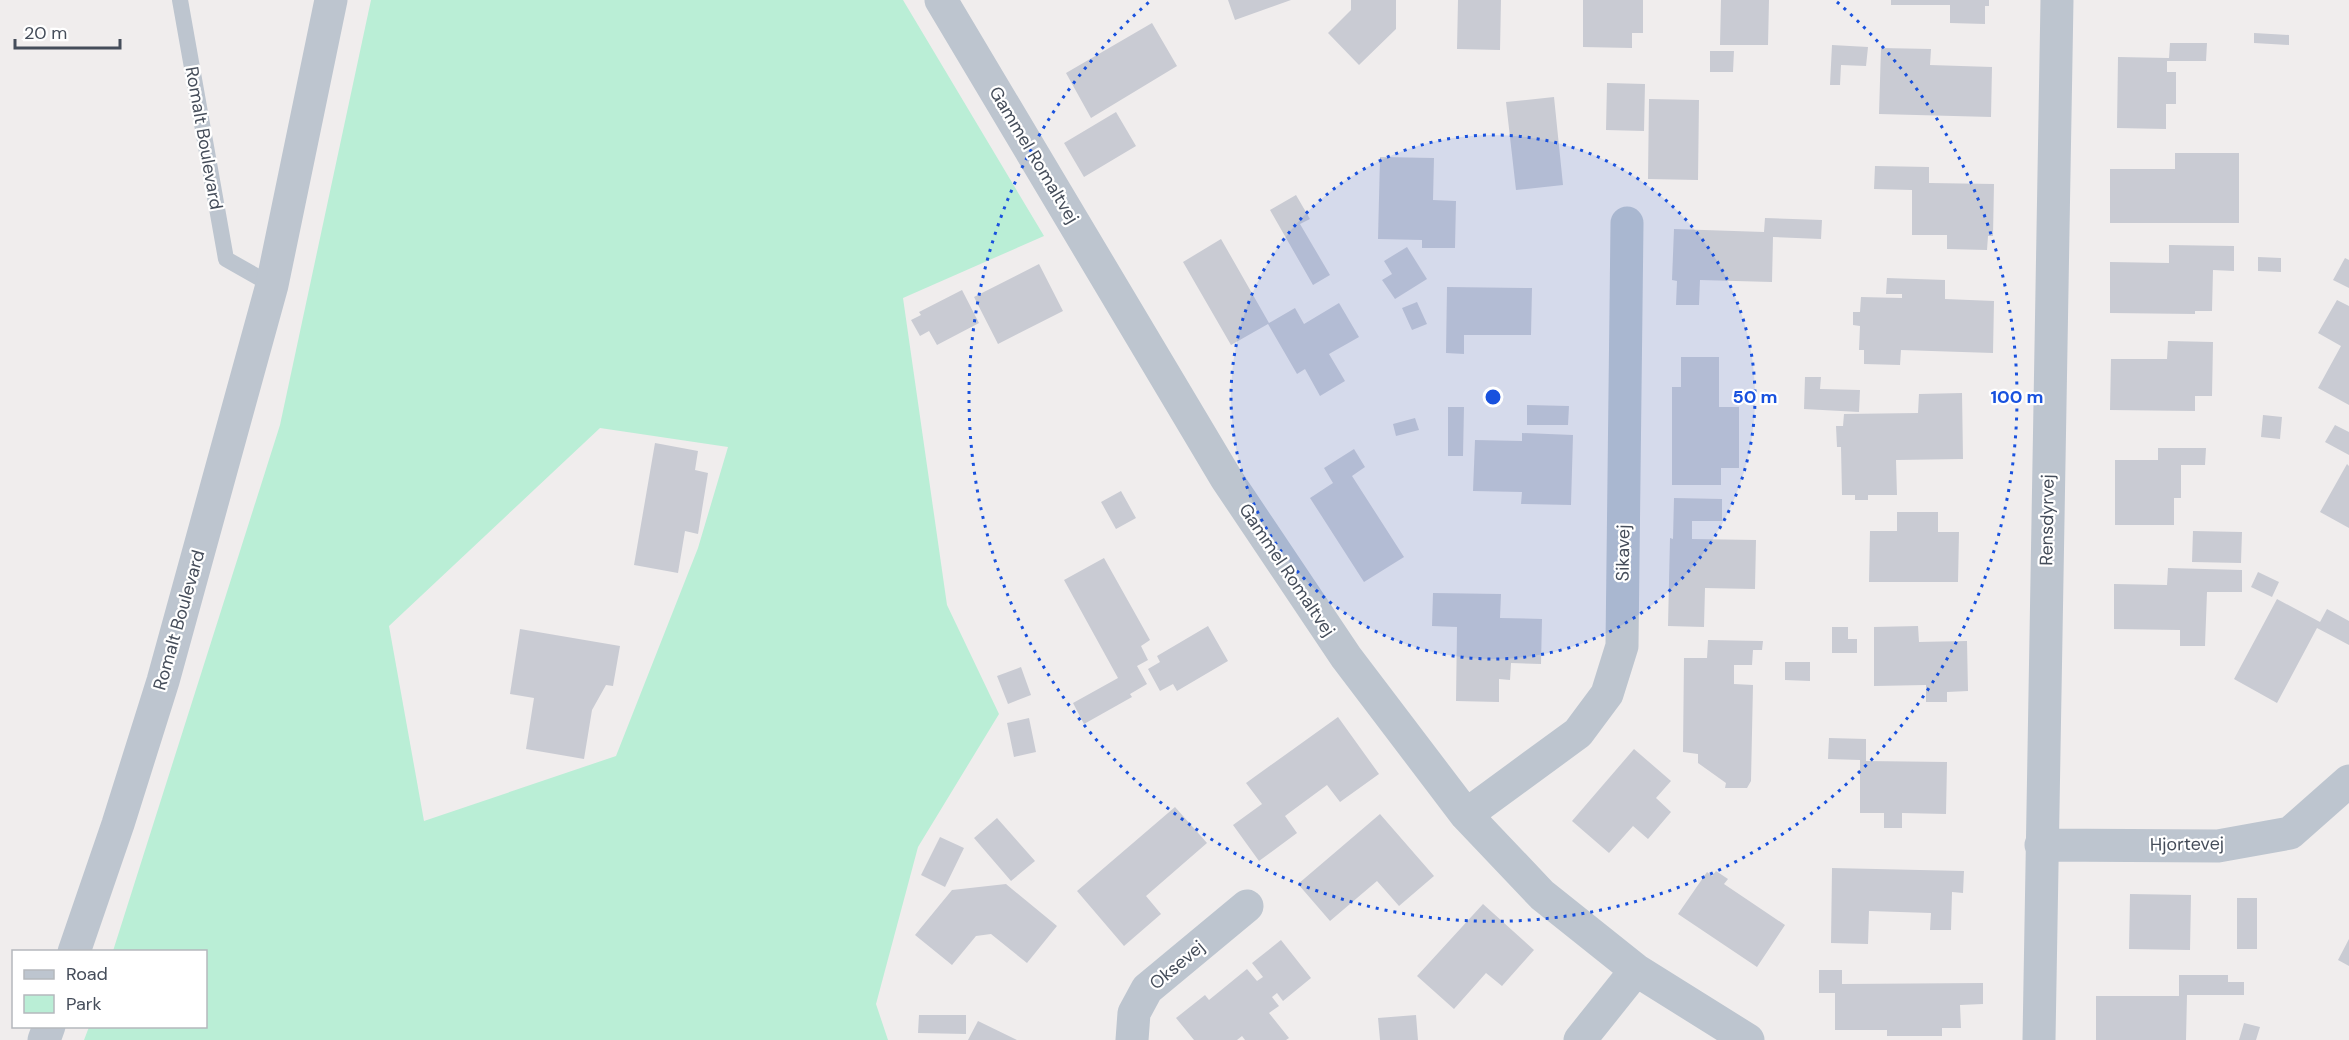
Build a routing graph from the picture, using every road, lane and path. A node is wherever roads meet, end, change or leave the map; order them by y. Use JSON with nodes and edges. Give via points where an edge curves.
{"nodes":[{"id":1,"x":180,"y":0,"type":"edge"},
{"id":2,"x":331,"y":0,"type":"edge"},
{"id":3,"x":941,"y":0,"type":"edge"},
{"id":4,"x":2057,"y":0,"type":"edge"},
{"id":5,"x":1627,"y":223,"type":"dead end"},
{"id":6,"x":272,"y":285,"type":"junction"},
{"id":7,"x":2349,"y":781,"type":"edge"},
{"id":8,"x":1466,"y":815,"type":"junction"},
{"id":9,"x":2041,"y":845,"type":"junction"},
{"id":10,"x":1247,"y":906,"type":"dead end"},
{"id":11,"x":74,"y":950,"type":"edge"},
{"id":12,"x":1635,"y":970,"type":"junction"},
{"id":13,"x":1132,"y":1040,"type":"edge"},
{"id":14,"x":1580,"y":1040,"type":"edge"},
{"id":15,"x":1748,"y":1040,"type":"edge"},
{"id":16,"x":2039,"y":1040,"type":"edge"}],
"edges":[{"from":1,"to":6,"type":"lane","name":"Romalt Boulevard","via":[[226,259]]},
{"from":2,"to":6,"type":"street","name":"Romalt Boulevard"},
{"from":3,"to":8,"type":"street","name":"Gammel Romaltvej","via":[[1226,478],[1346,657]]},
{"from":4,"to":9,"type":"street","name":"Rensdyrvej"},
{"from":5,"to":8,"type":"street","name":"Sikavej","via":[[1622,646],[1607,694],[1578,733]]},
{"from":6,"to":11,"type":"street","name":"Romalt Boulevard","via":[[163,681]]},
{"from":7,"to":9,"type":"street","name":"Hjortevej","via":[[2290,833],[2218,846]]},
{"from":8,"to":12,"type":"street","name":"Gammel Romaltvej","via":[[1542,895]]},
{"from":9,"to":16,"type":"street","name":"Rensdyrvej"},
{"from":10,"to":13,"type":"street","name":"Oksevej","via":[[1147,989],[1134,1013]]},
{"from":12,"to":14,"type":"street"},
{"from":12,"to":15,"type":"street","name":"Gammel Romaltvej"}]}
